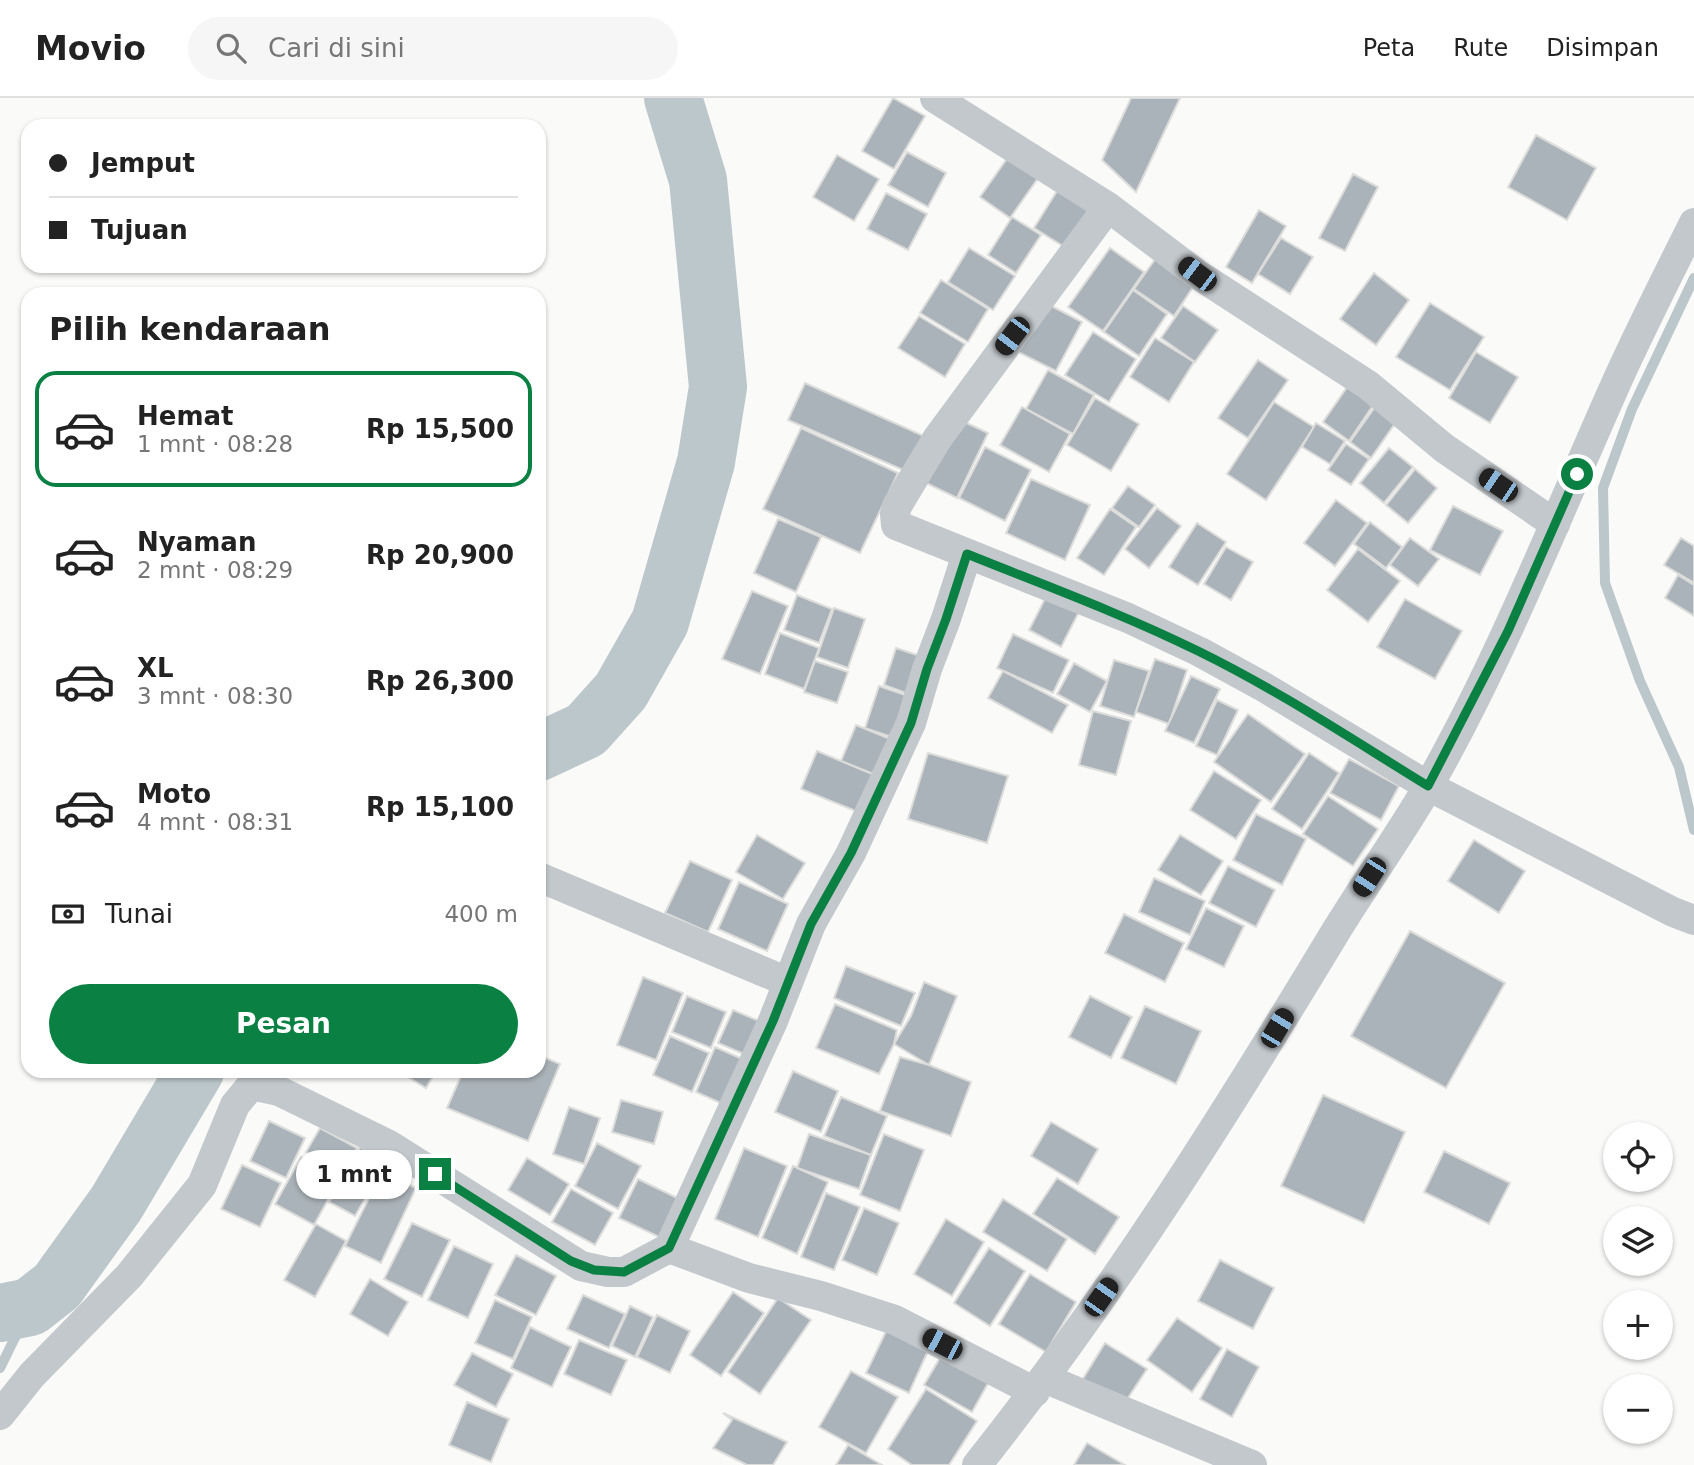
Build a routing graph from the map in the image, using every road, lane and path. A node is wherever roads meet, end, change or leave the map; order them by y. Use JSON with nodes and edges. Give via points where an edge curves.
{"nodes":[{"id":1,"x":935,"y":98,"type":"edge"},
{"id":2,"x":1108,"y":207,"type":"junction"},
{"id":3,"x":1694,"y":223,"type":"edge"},
{"id":4,"x":1555,"y":524,"type":"junction"},
{"id":5,"x":967,"y":554,"type":"junction"},
{"id":6,"x":1428,"y":786,"type":"junction"},
{"id":7,"x":546,"y":880,"type":"edge"},
{"id":8,"x":1684,"y":916,"type":"edge"},
{"id":9,"x":789,"y":982,"type":"junction"},
{"id":10,"x":669,"y":1248,"type":"junction"},
{"id":11,"x":1040,"y":1385,"type":"junction"},
{"id":12,"x":0,"y":1415,"type":"edge"},
{"id":13,"x":977,"y":1465,"type":"edge"},
{"id":14,"x":1252,"y":1465,"type":"edge"}],
"edges":[{"from":1,"to":2,"type":"street"},
{"from":2,"to":4,"type":"street","via":[[1197,274],[1368,385],[1444,448]]},
{"from":2,"to":5,"type":"street","via":[[937,439],[897,506],[896,526]]},
{"from":3,"to":4,"type":"street","via":[[1618,379]]},
{"from":4,"to":6,"type":"street","via":[[1508,631]]},
{"from":5,"to":6,"type":"street","via":[[1200,652]]},
{"from":5,"to":9,"type":"street","via":[[911,723],[851,853],[811,924]]},
{"from":6,"to":8,"type":"street"},
{"from":6,"to":11,"type":"street","via":[[1244,1082]]},
{"from":7,"to":9,"type":"street"},
{"from":9,"to":10,"type":"street"},
{"from":10,"to":11,"type":"street","via":[[748,1278],[873,1311]]},
{"from":10,"to":12,"type":"street","via":[[624,1272],[581,1266],[389,1145],[279,1091],[255,1086],[236,1105],[202,1185],[129,1276],[32,1375]]},
{"from":11,"to":13,"type":"street"},
{"from":11,"to":14,"type":"street"}]}
